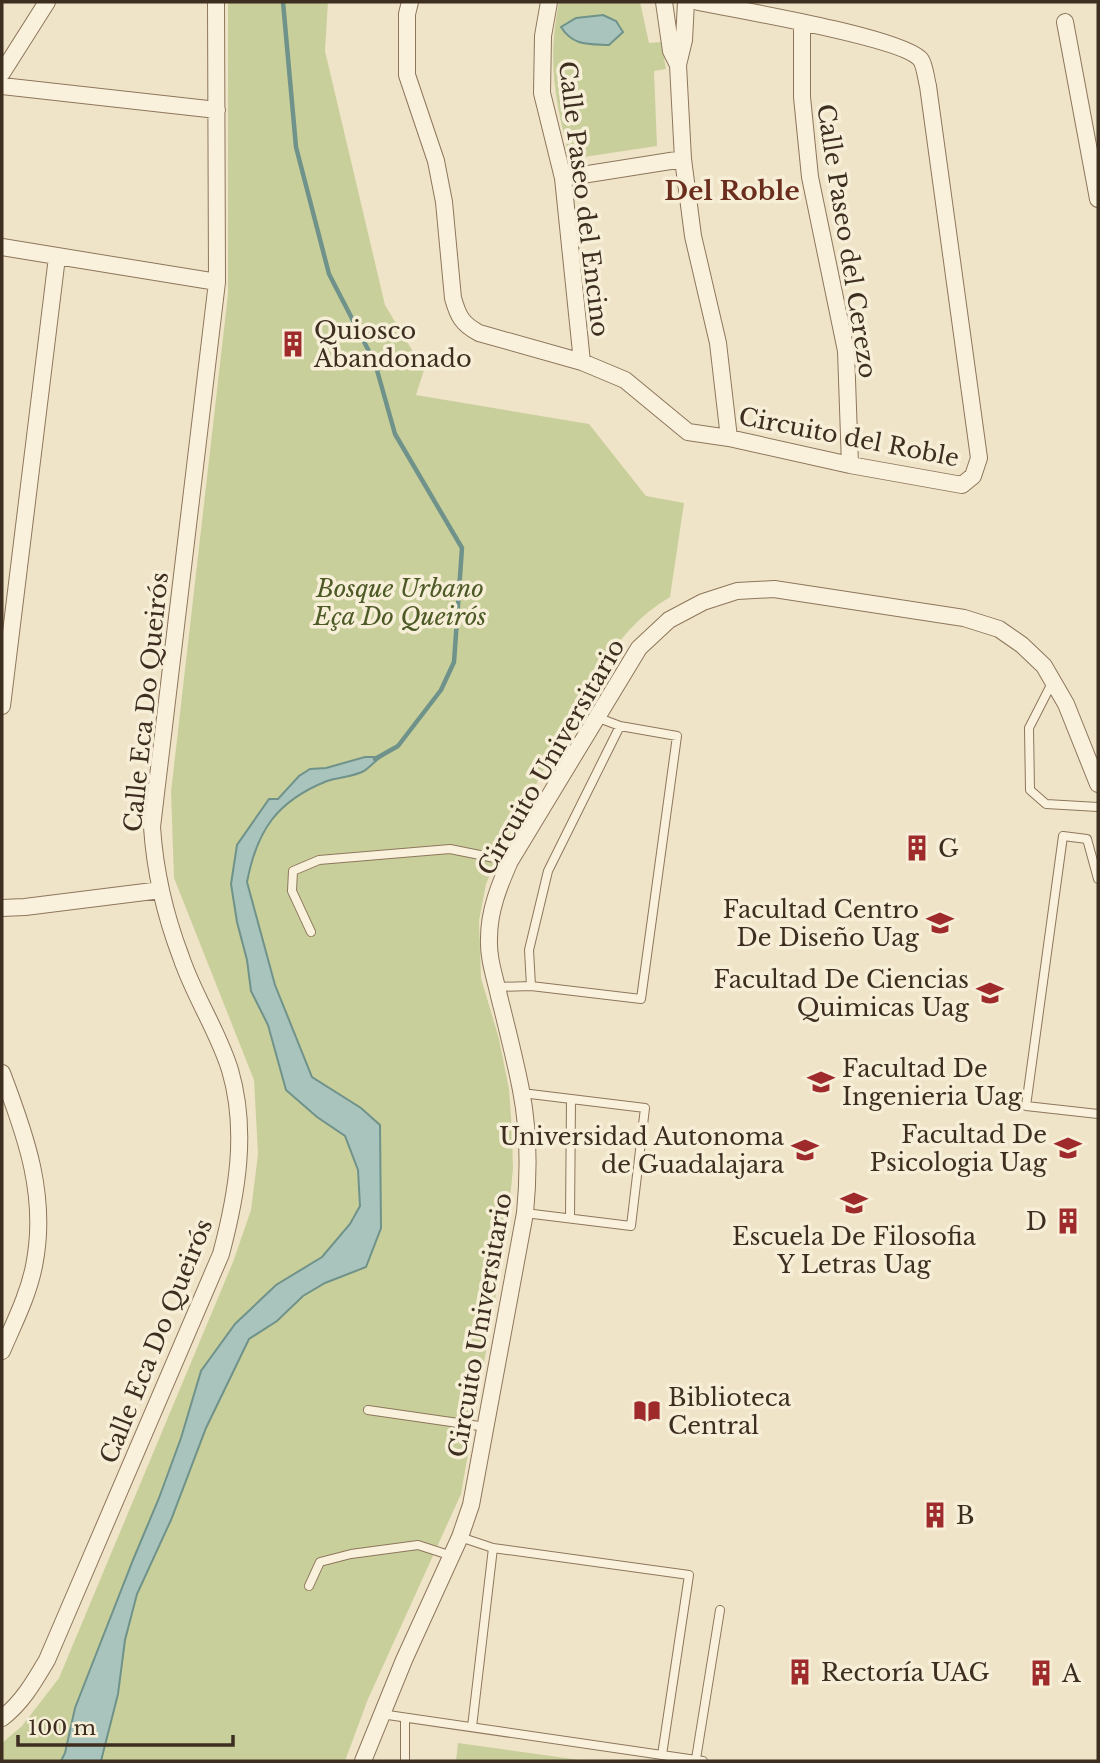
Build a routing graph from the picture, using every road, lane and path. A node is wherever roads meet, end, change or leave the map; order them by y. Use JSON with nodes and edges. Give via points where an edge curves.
{"nodes":[{"id":1,"x":47,"y":2,"type":"edge"},
{"id":2,"x":216,"y":2,"type":"edge"},
{"id":3,"x":410,"y":2,"type":"edge"},
{"id":4,"x":549,"y":2,"type":"edge"},
{"id":5,"x":664,"y":2,"type":"edge"},
{"id":6,"x":686,"y":2,"type":"edge"},
{"id":7,"x":698,"y":2,"type":"edge"},
{"id":8,"x":1065,"y":22,"type":"dead end"},
{"id":9,"x":802,"y":24,"type":"junction"},
{"id":10,"x":678,"y":65,"type":"junction"},
{"id":11,"x":2,"y":72,"type":"edge"},
{"id":12,"x":2,"y":86,"type":"edge"},
{"id":13,"x":217,"y":110,"type":"junction"},
{"id":14,"x":683,"y":159,"type":"junction"},
{"id":15,"x":563,"y":178,"type":"junction"},
{"id":16,"x":1098,"y":190,"type":"edge"},
{"id":17,"x":2,"y":247,"type":"edge"},
{"id":18,"x":57,"y":257,"type":"junction"},
{"id":19,"x":217,"y":282,"type":"junction"},
{"id":20,"x":582,"y":362,"type":"junction"},
{"id":21,"x":729,"y":438,"type":"junction"},
{"id":22,"x":850,"y":465,"type":"junction"},
{"id":23,"x":1053,"y":681,"type":"junction"},
{"id":24,"x":2,"y":706,"type":"edge"},
{"id":25,"x":596,"y":717,"type":"junction"},
{"id":26,"x":620,"y":726,"type":"junction"},
{"id":27,"x":1098,"y":783,"type":"edge"},
{"id":28,"x":1098,"y":807,"type":"edge"},
{"id":29,"x":510,"y":862,"type":"junction"},
{"id":30,"x":1098,"y":879,"type":"edge"},
{"id":31,"x":160,"y":890,"type":"junction"},
{"id":32,"x":2,"y":908,"type":"edge"},
{"id":33,"x":312,"y":932,"type":"dead end"},
{"id":34,"x":531,"y":986,"type":"junction"},
{"id":35,"x":497,"y":987,"type":"junction"},
{"id":36,"x":2,"y":1073,"type":"edge"},
{"id":37,"x":522,"y":1093,"type":"junction"},
{"id":38,"x":571,"y":1099,"type":"junction"},
{"id":39,"x":1098,"y":1114,"type":"edge"},
{"id":40,"x":526,"y":1213,"type":"junction"},
{"id":41,"x":570,"y":1218,"type":"junction"},
{"id":42,"x":2,"y":1351,"type":"edge"},
{"id":43,"x":368,"y":1410,"type":"dead end"},
{"id":44,"x":486,"y":1427,"type":"junction"},
{"id":45,"x":460,"y":1537,"type":"junction"},
{"id":46,"x":493,"y":1548,"type":"junction"},
{"id":47,"x":453,"y":1556,"type":"junction"},
{"id":48,"x":309,"y":1586,"type":"dead end"},
{"id":49,"x":720,"y":1610,"type":"dead end"},
{"id":50,"x":380,"y":1714,"type":"junction"},
{"id":51,"x":2,"y":1718,"type":"edge"},
{"id":52,"x":405,"y":1718,"type":"junction"},
{"id":53,"x":472,"y":1727,"type":"junction"},
{"id":54,"x":662,"y":1755,"type":"junction"},
{"id":55,"x":699,"y":1760,"type":"edge"},
{"id":56,"x":363,"y":1761,"type":"edge"},
{"id":57,"x":405,"y":1761,"type":"edge"}],
"edges":[{"from":1,"to":11,"type":"street"},
{"from":2,"to":13,"type":"street","name":"Calle Eca Do Queirós"},
{"from":3,"to":20,"type":"street","name":"Circuito del Roble","via":[[407,75],[436,161],[457,314],[464,325],[479,333]]},
{"from":4,"to":15,"type":"street","name":"Calle Paseo del Encino","via":[[542,93]]},
{"from":5,"to":10,"type":"street","via":[[671,51]]},
{"from":6,"to":10,"type":"street"},
{"from":7,"to":9,"type":"street","name":"Circuito del Roble"},
{"from":8,"to":16,"type":"street"},
{"from":9,"to":22,"type":"street","name":"Calle Paseo del Cerezo","via":[[802,97],[810,177],[846,351]]},
{"from":9,"to":22,"type":"street","name":"Circuito del Roble","via":[[855,33],[905,49],[921,61],[981,480],[962,485]]},
{"from":10,"to":14,"type":"street"},
{"from":12,"to":13,"type":"street"},
{"from":13,"to":19,"type":"street","name":"Calle Eca Do Queirós"},
{"from":14,"to":15,"type":"street"},
{"from":14,"to":21,"type":"street","via":[[693,236],[719,343]]},
{"from":15,"to":20,"type":"street","name":"Calle Paseo del Encino"},
{"from":17,"to":18,"type":"street"},
{"from":18,"to":19,"type":"street"},
{"from":18,"to":24,"type":"street"},
{"from":19,"to":31,"type":"street","name":"Calle Eca Do Queirós","via":[[152,827]]},
{"from":20,"to":21,"type":"street","name":"Circuito del Roble","via":[[625,380],[688,432]]},
{"from":21,"to":22,"type":"street","name":"Circuito del Roble"},
{"from":23,"to":25,"type":"street","name":"Circuito Universitario","via":[[1044,666],[999,629],[964,618],[774,589],[737,592],[703,602],[669,620],[639,648]]},
{"from":23,"to":27,"type":"street","name":"Circuito Universitario"},
{"from":23,"to":28,"type":"lane","via":[[1030,728],[1030,790],[1046,804]]},
{"from":25,"to":26,"type":"lane"},
{"from":25,"to":29,"type":"street","name":"Circuito Universitario"},
{"from":26,"to":34,"type":"lane","via":[[548,871],[529,950]]},
{"from":26,"to":34,"type":"lane","via":[[677,736],[641,999]]},
{"from":29,"to":33,"type":"lane","via":[[450,849],[319,860],[293,871],[292,891]]},
{"from":29,"to":35,"type":"street","name":"Circuito Universitario","via":[[499,885],[489,938]]},
{"from":30,"to":39,"type":"lane","via":[[1087,839],[1063,836],[1026,1105]]},
{"from":31,"to":32,"type":"street"},
{"from":31,"to":51,"type":"street","name":"Calle Eca Do Queirós","via":[[181,958],[229,1069],[239,1130],[234,1204],[221,1254],[47,1660],[31,1688]]},
{"from":34,"to":35,"type":"lane"},
{"from":35,"to":37,"type":"street","name":"Circuito Universitario"},
{"from":36,"to":42,"type":"street","via":[[34,1168],[38,1234],[24,1300]]},
{"from":37,"to":38,"type":"lane"},
{"from":37,"to":40,"type":"street","name":"Circuito Universitario","via":[[529,1171]]},
{"from":38,"to":41,"type":"lane"},
{"from":38,"to":41,"type":"lane","via":[[645,1108],[631,1226]]},
{"from":40,"to":41,"type":"lane"},
{"from":40,"to":44,"type":"street","name":"Circuito Universitario"},
{"from":43,"to":44,"type":"lane"},
{"from":44,"to":45,"type":"street","name":"Circuito Universitario"},
{"from":45,"to":46,"type":"lane"},
{"from":45,"to":47,"type":"street","name":"Circuito Universitario"},
{"from":46,"to":53,"type":"lane"},
{"from":46,"to":54,"type":"lane","via":[[689,1575]]},
{"from":47,"to":48,"type":"lane","via":[[418,1545],[351,1554],[320,1562]]},
{"from":47,"to":50,"type":"street","name":"Circuito Universitario"},
{"from":49,"to":55,"type":"lane"},
{"from":50,"to":52,"type":"lane"},
{"from":50,"to":56,"type":"street","name":"Circuito Universitario"},
{"from":52,"to":53,"type":"lane"},
{"from":52,"to":57,"type":"lane"},
{"from":53,"to":54,"type":"lane"},
{"from":54,"to":55,"type":"lane"}]}
